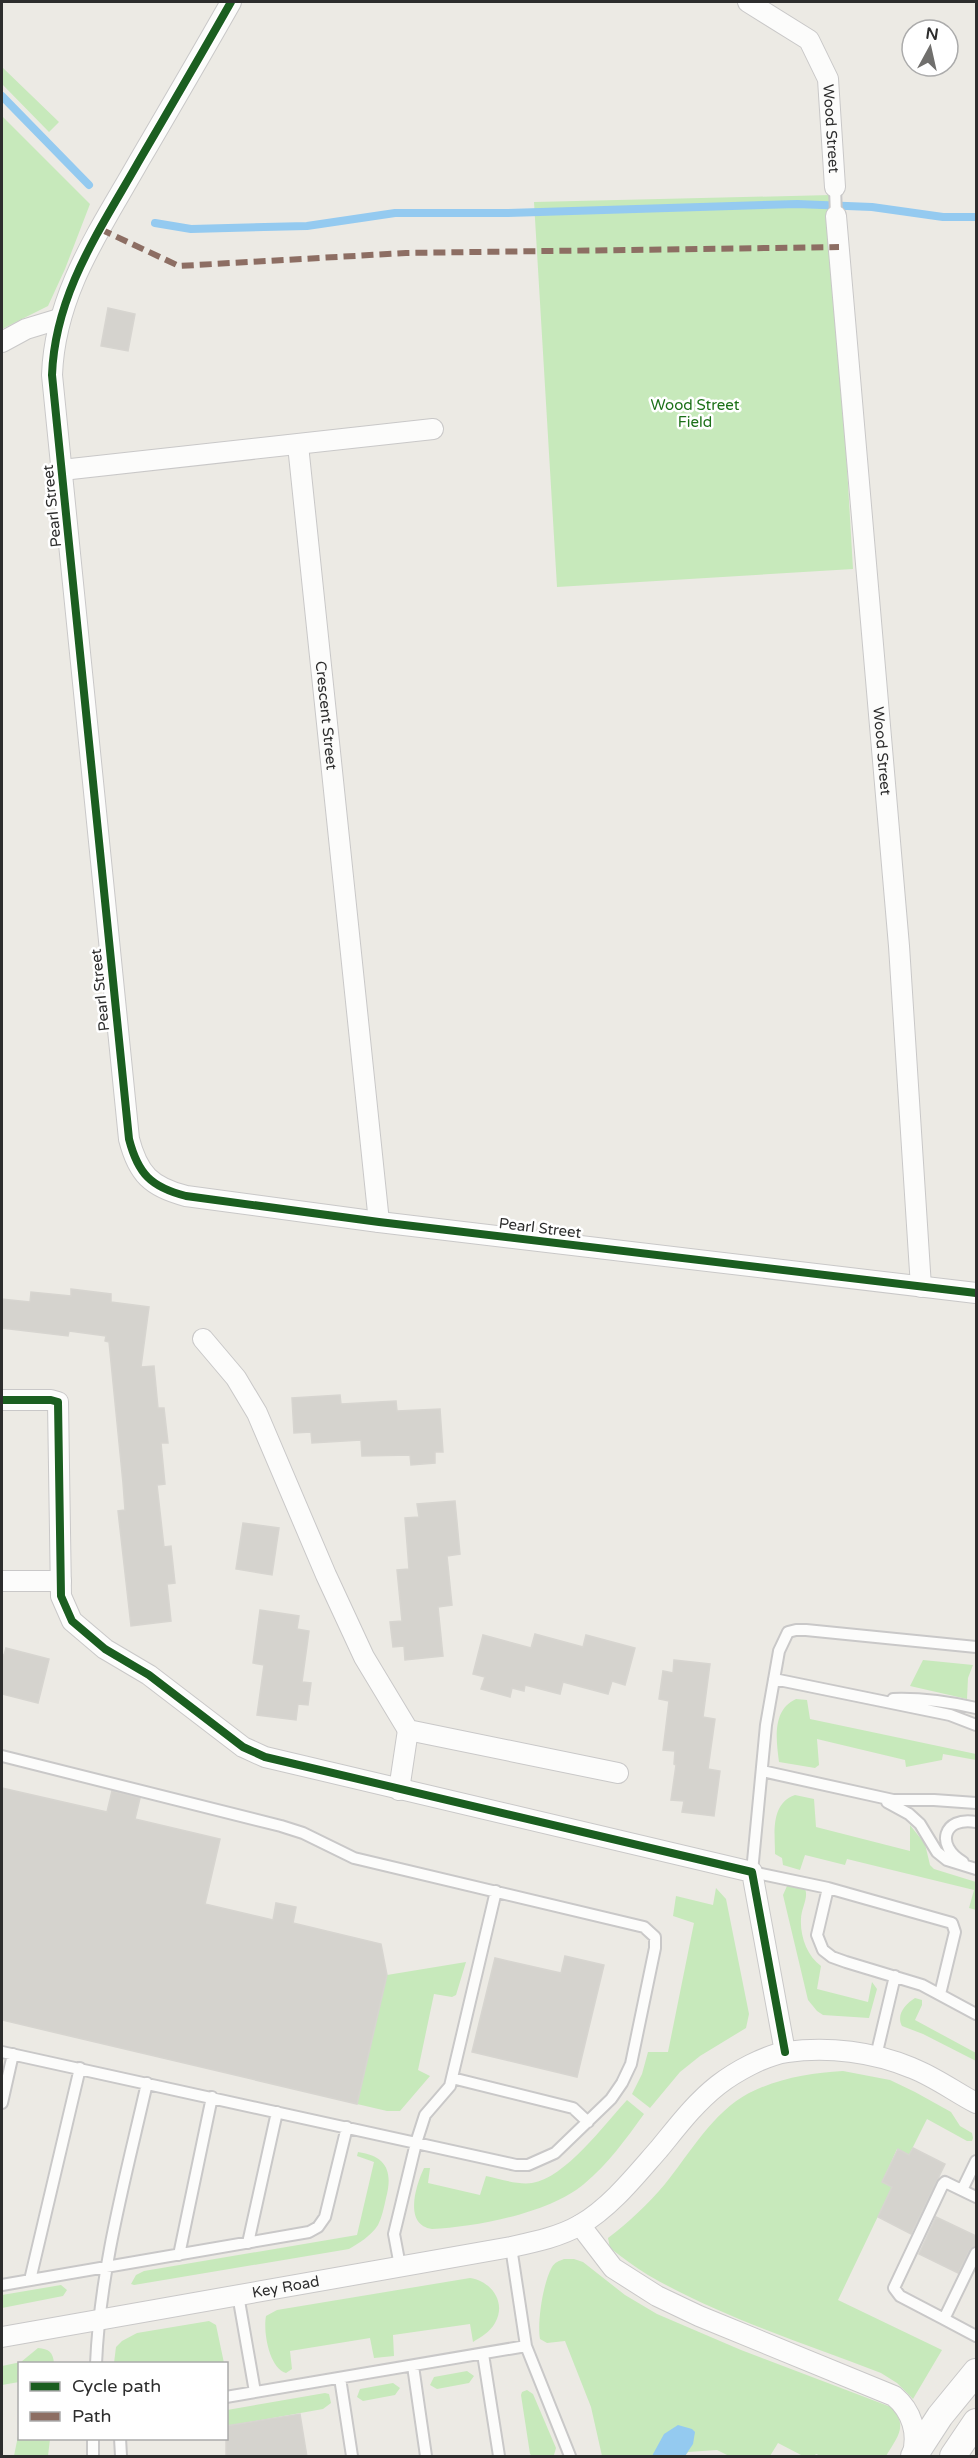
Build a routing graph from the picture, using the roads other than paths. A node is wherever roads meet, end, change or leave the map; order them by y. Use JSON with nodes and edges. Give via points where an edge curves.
{"nodes":[{"id":1,"x":231,"y":2,"type":"edge"},
{"id":2,"x":748,"y":2,"type":"edge"},
{"id":3,"x":835,"y":187,"type":"joint"},
{"id":4,"x":836,"y":216,"type":"joint"},
{"id":5,"x":59,"y":319,"type":"junction"},
{"id":6,"x":2,"y":342,"type":"edge"},
{"id":7,"x":433,"y":429,"type":"dead end"},
{"id":8,"x":297,"y":445,"type":"junction"},
{"id":9,"x":62,"y":470,"type":"junction"},
{"id":10,"x":379,"y":1222,"type":"junction"},
{"id":11,"x":921,"y":1287,"type":"junction"},
{"id":12,"x":976,"y":1293,"type":"edge"},
{"id":13,"x":203,"y":1339,"type":"dead end"},
{"id":14,"x":2,"y":1400,"type":"edge"},
{"id":15,"x":2,"y":1581,"type":"edge"},
{"id":16,"x":61,"y":1581,"type":"junction"},
{"id":17,"x":976,"y":1647,"type":"edge"},
{"id":18,"x":774,"y":1678,"type":"junction"},
{"id":19,"x":878,"y":1700,"type":"junction"},
{"id":20,"x":976,"y":1708,"type":"edge"},
{"id":21,"x":976,"y":1725,"type":"edge"},
{"id":22,"x":408,"y":1730,"type":"junction"},
{"id":23,"x":2,"y":1756,"type":"edge"},
{"id":24,"x":762,"y":1771,"type":"junction"},
{"id":25,"x":618,"y":1773,"type":"dead end"},
{"id":26,"x":399,"y":1790,"type":"junction"},
{"id":27,"x":873,"y":1796,"type":"junction"},
{"id":28,"x":976,"y":1803,"type":"edge"},
{"id":29,"x":976,"y":1822,"type":"edge"},
{"id":30,"x":976,"y":1869,"type":"edge"},
{"id":31,"x":752,"y":1872,"type":"junction"},
{"id":32,"x":828,"y":1888,"type":"junction"},
{"id":33,"x":496,"y":1891,"type":"junction"},
{"id":34,"x":896,"y":1976,"type":"junction"},
{"id":35,"x":940,"y":1994,"type":"junction"},
{"id":36,"x":976,"y":2014,"type":"edge"},
{"id":37,"x":785,"y":2052,"type":"junction"},
{"id":38,"x":7,"y":2053,"type":"edge"},
{"id":39,"x":876,"y":2056,"type":"junction"},
{"id":40,"x":80,"y":2068,"type":"junction"},
{"id":41,"x":452,"y":2078,"type":"junction"},
{"id":42,"x":147,"y":2083,"type":"junction"},
{"id":43,"x":212,"y":2097,"type":"junction"},
{"id":44,"x":973,"y":2102,"type":"edge"},
{"id":45,"x":2,"y":2103,"type":"edge"},
{"id":46,"x":277,"y":2112,"type":"junction"},
{"id":47,"x":588,"y":2122,"type":"junction"},
{"id":48,"x":346,"y":2127,"type":"junction"},
{"id":49,"x":416,"y":2143,"type":"junction"},
{"id":50,"x":976,"y":2161,"type":"edge"},
{"id":51,"x":962,"y":2190,"type":"junction"},
{"id":52,"x":976,"y":2197,"type":"edge"},
{"id":53,"x":574,"y":2228,"type":"junction"},
{"id":54,"x":248,"y":2242,"type":"junction"},
{"id":55,"x":511,"y":2247,"type":"junction"},
{"id":56,"x":976,"y":2253,"type":"edge"},
{"id":57,"x":179,"y":2255,"type":"junction"},
{"id":58,"x":400,"y":2266,"type":"junction"},
{"id":59,"x":105,"y":2267,"type":"junction"},
{"id":60,"x":30,"y":2280,"type":"junction"},
{"id":61,"x":2,"y":2285,"type":"edge"},
{"id":62,"x":238,"y":2295,"type":"junction"},
{"id":63,"x":98,"y":2319,"type":"junction"},
{"id":64,"x":944,"y":2319,"type":"junction"},
{"id":65,"x":976,"y":2336,"type":"edge"},
{"id":66,"x":2,"y":2337,"type":"edge"},
{"id":67,"x":526,"y":2346,"type":"junction"},
{"id":68,"x":483,"y":2354,"type":"junction"},
{"id":69,"x":96,"y":2362,"type":"edge"},
{"id":70,"x":413,"y":2366,"type":"junction"},
{"id":71,"x":976,"y":2371,"type":"edge"},
{"id":72,"x":340,"y":2378,"type":"junction"},
{"id":73,"x":255,"y":2392,"type":"junction"},
{"id":74,"x":228,"y":2397,"type":"edge"},
{"id":75,"x":976,"y":2422,"type":"edge"},
{"id":76,"x":93,"y":2440,"type":"edge"},
{"id":77,"x":120,"y":2440,"type":"edge"},
{"id":78,"x":93,"y":2457,"type":"edge"},
{"id":79,"x":121,"y":2457,"type":"edge"},
{"id":80,"x":352,"y":2457,"type":"edge"},
{"id":81,"x":426,"y":2457,"type":"edge"},
{"id":82,"x":499,"y":2457,"type":"edge"},
{"id":83,"x":570,"y":2457,"type":"edge"},
{"id":84,"x":913,"y":2457,"type":"edge"},
{"id":85,"x":953,"y":2457,"type":"edge"}],
"edges":[{"from":1,"to":5,"type":"street","name":"Pearl Street","via":[[100,229]]},
{"from":2,"to":3,"type":"street","name":"Wood Street","via":[[809,40],[828,79]]},
{"from":3,"to":4,"type":"lane"},
{"from":4,"to":11,"type":"street","name":"Wood Street","via":[[898,934]]},
{"from":5,"to":6,"type":"street","via":[[26,329]]},
{"from":5,"to":9,"type":"street","name":"Pearl Street","via":[[52,375]]},
{"from":7,"to":8,"type":"street"},
{"from":8,"to":9,"type":"street"},
{"from":8,"to":10,"type":"street","name":"Crescent Street"},
{"from":9,"to":10,"type":"street","name":"Pearl Street","via":[[134,1158],[145,1176],[173,1193]]},
{"from":10,"to":11,"type":"street","name":"Pearl Street"},
{"from":11,"to":12,"type":"street","name":"Pearl Street"},
{"from":13,"to":22,"type":"street","via":[[236,1377],[257,1413],[364,1657]]},
{"from":14,"to":16,"type":"street","via":[[58,1402]]},
{"from":15,"to":16,"type":"street"},
{"from":16,"to":26,"type":"street","via":[[61,1596],[72,1621],[243,1747],[265,1757]]},
{"from":17,"to":18,"type":"lane","via":[[796,1630],[783,1639]]},
{"from":18,"to":19,"type":"lane"},
{"from":18,"to":24,"type":"lane"},
{"from":19,"to":20,"type":"lane","via":[[913,1698]]},
{"from":19,"to":21,"type":"lane","via":[[950,1715]]},
{"from":22,"to":25,"type":"street"},
{"from":22,"to":26,"type":"street"},
{"from":23,"to":33,"type":"lane","via":[[280,1826],[354,1858]]},
{"from":24,"to":27,"type":"lane"},
{"from":24,"to":31,"type":"lane"},
{"from":26,"to":31,"type":"street"},
{"from":27,"to":28,"type":"lane"},
{"from":27,"to":30,"type":"lane","via":[[909,1814],[947,1860]]},
{"from":29,"to":30,"type":"lane","via":[[953,1824],[946,1839],[950,1852]]},
{"from":31,"to":32,"type":"lane"},
{"from":31,"to":37,"type":"street"},
{"from":32,"to":34,"type":"lane","via":[[817,1935],[823,1950],[832,1958]]},
{"from":32,"to":35,"type":"lane","via":[[952,1923],[955,1932]]},
{"from":33,"to":41,"type":"lane"},
{"from":33,"to":47,"type":"lane","via":[[644,1927],[655,1937],[631,2064],[611,2099]]},
{"from":34,"to":35,"type":"lane"},
{"from":34,"to":39,"type":"lane"},
{"from":35,"to":36,"type":"lane"},
{"from":37,"to":39,"type":"street","via":[[828,2049]]},
{"from":37,"to":53,"type":"street","via":[[746,2067],[718,2085],[610,2201]]},
{"from":38,"to":40,"type":"lane"},
{"from":38,"to":45,"type":"lane"},
{"from":39,"to":44,"type":"street","via":[[913,2068]]},
{"from":40,"to":42,"type":"lane"},
{"from":40,"to":60,"type":"lane"},
{"from":41,"to":47,"type":"lane","via":[[573,2108]]},
{"from":41,"to":49,"type":"lane","via":[[446,2092],[425,2115]]},
{"from":42,"to":43,"type":"lane"},
{"from":42,"to":59,"type":"lane"},
{"from":43,"to":46,"type":"lane"},
{"from":43,"to":57,"type":"lane"},
{"from":46,"to":48,"type":"lane"},
{"from":46,"to":54,"type":"lane"},
{"from":47,"to":49,"type":"lane","via":[[555,2153],[528,2165]]},
{"from":48,"to":49,"type":"lane"},
{"from":48,"to":54,"type":"lane","via":[[323,2222],[309,2232]]},
{"from":49,"to":58,"type":"lane","via":[[394,2234]]},
{"from":50,"to":51,"type":"lane"},
{"from":51,"to":52,"type":"lane"},
{"from":51,"to":64,"type":"lane","via":[[942,2184],[894,2288],[900,2296]]},
{"from":53,"to":55,"type":"street","name":"Key Road"},
{"from":53,"to":84,"type":"street","via":[[613,2268],[657,2296],[894,2396],[910,2414],[915,2438]]},
{"from":54,"to":57,"type":"lane"},
{"from":55,"to":58,"type":"street","name":"Key Road"},
{"from":55,"to":67,"type":"lane"},
{"from":56,"to":64,"type":"lane"},
{"from":57,"to":59,"type":"lane"},
{"from":58,"to":62,"type":"street","name":"Key Road"},
{"from":59,"to":60,"type":"lane"},
{"from":59,"to":63,"type":"lane"},
{"from":60,"to":61,"type":"lane"},
{"from":62,"to":63,"type":"street","name":"Key Road"},
{"from":62,"to":73,"type":"lane"},
{"from":63,"to":66,"type":"street","name":"Key Road"},
{"from":63,"to":69,"type":"lane"},
{"from":64,"to":65,"type":"lane"},
{"from":67,"to":68,"type":"lane"},
{"from":67,"to":83,"type":"lane"},
{"from":68,"to":70,"type":"lane"},
{"from":68,"to":82,"type":"lane"},
{"from":70,"to":72,"type":"lane"},
{"from":70,"to":81,"type":"lane"},
{"from":71,"to":84,"type":"street"},
{"from":72,"to":73,"type":"lane"},
{"from":72,"to":80,"type":"lane"},
{"from":73,"to":74,"type":"lane"},
{"from":75,"to":85,"type":"street"},
{"from":76,"to":78,"type":"lane"},
{"from":77,"to":79,"type":"lane"}]}
